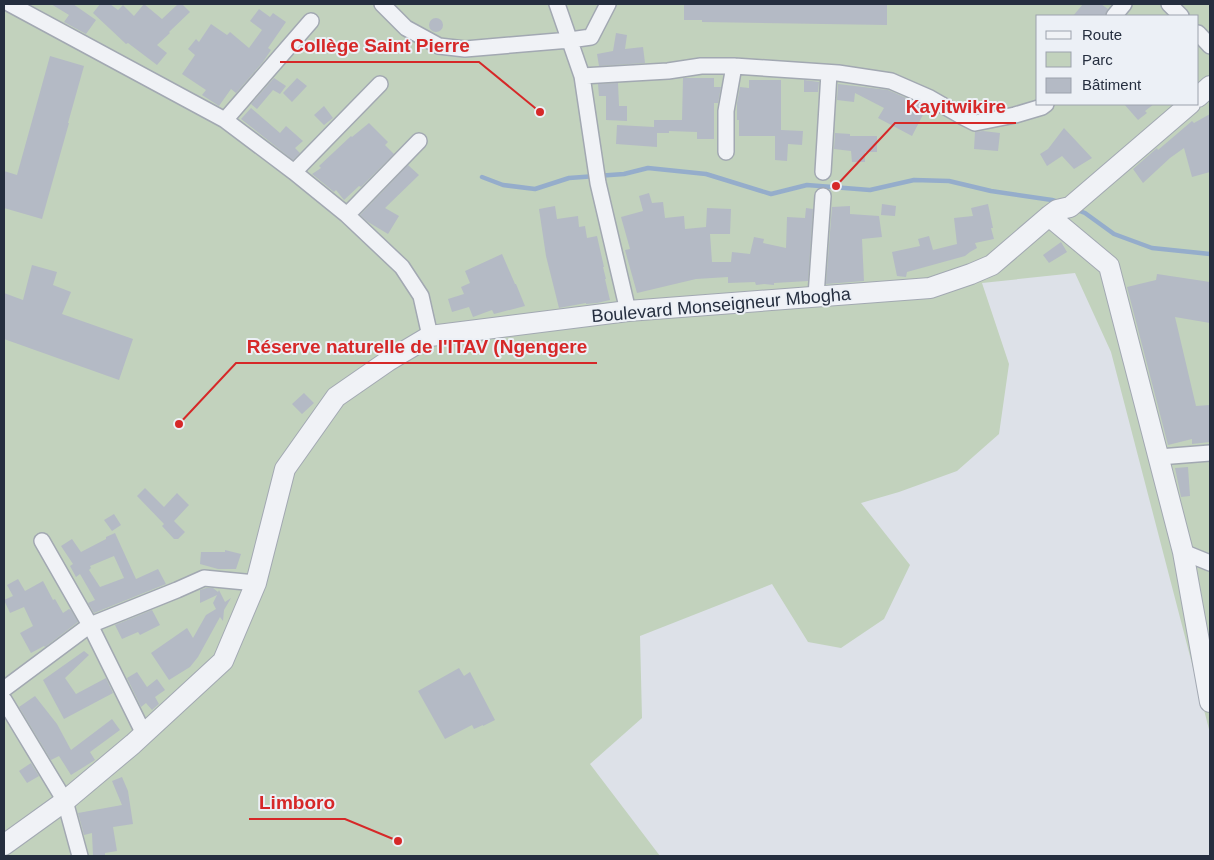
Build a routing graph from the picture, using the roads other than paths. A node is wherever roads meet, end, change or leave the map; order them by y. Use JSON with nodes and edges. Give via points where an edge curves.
{"nodes":[{"id":1,"x":10,"y":4,"type":"edge"},
{"id":2,"x":382,"y":4,"type":"edge"},
{"id":3,"x":557,"y":4,"type":"edge"},
{"id":4,"x":608,"y":4,"type":"edge"},
{"id":5,"x":1124,"y":4,"type":"edge"},
{"id":6,"x":1169,"y":4,"type":"edge"},
{"id":7,"x":1115,"y":15,"type":"edge"},
{"id":8,"x":1180,"y":15,"type":"edge"},
{"id":9,"x":311,"y":21,"type":"dead end"},
{"id":10,"x":1199,"y":34,"type":"edge"},
{"id":11,"x":570,"y":40,"type":"junction"},
{"id":12,"x":1210,"y":46,"type":"edge"},
{"id":13,"x":734,"y":66,"type":"junction"},
{"id":14,"x":829,"y":73,"type":"junction"},
{"id":15,"x":582,"y":76,"type":"junction"},
{"id":16,"x":380,"y":84,"type":"dead end"},
{"id":17,"x":1210,"y":86,"type":"edge"},
{"id":18,"x":1199,"y":96,"type":"edge"},
{"id":19,"x":1045,"y":105,"type":"edge"},
{"id":20,"x":1189,"y":105,"type":"edge"},
{"id":21,"x":225,"y":120,"type":"junction"},
{"id":22,"x":419,"y":141,"type":"dead end"},
{"id":23,"x":726,"y":152,"type":"dead end"},
{"id":24,"x":294,"y":172,"type":"junction"},
{"id":25,"x":824,"y":172,"type":"dead end"},
{"id":26,"x":823,"y":196,"type":"dead end"},
{"id":27,"x":1059,"y":211,"type":"junction"},
{"id":28,"x":347,"y":215,"type":"junction"},
{"id":29,"x":816,"y":296,"type":"junction"},
{"id":30,"x":628,"y":310,"type":"junction"},
{"id":31,"x":430,"y":336,"type":"junction"},
{"id":32,"x":1210,"y":453,"type":"edge"},
{"id":33,"x":1159,"y":457,"type":"junction"},
{"id":34,"x":42,"y":541,"type":"dead end"},
{"id":35,"x":1183,"y":552,"type":"junction"},
{"id":36,"x":1210,"y":563,"type":"edge"},
{"id":37,"x":256,"y":583,"type":"junction"},
{"id":38,"x":90,"y":625,"type":"junction"},
{"id":39,"x":4,"y":690,"type":"edge"},
{"id":40,"x":4,"y":700,"type":"edge"},
{"id":41,"x":1210,"y":702,"type":"edge"},
{"id":42,"x":144,"y":734,"type":"junction"},
{"id":43,"x":65,"y":801,"type":"junction"},
{"id":44,"x":4,"y":845,"type":"edge"},
{"id":45,"x":80,"y":856,"type":"edge"}],
"edges":[{"from":1,"to":21,"type":"street"},
{"from":2,"to":11,"type":"street","via":[[406,28],[439,46],[465,50]]},
{"from":3,"to":11,"type":"street"},
{"from":4,"to":11,"type":"street","via":[[591,37]]},
{"from":5,"to":7,"type":"street"},
{"from":6,"to":8,"type":"street"},
{"from":9,"to":21,"type":"street"},
{"from":10,"to":12,"type":"street"},
{"from":11,"to":15,"type":"street"},
{"from":13,"to":14,"type":"street"},
{"from":13,"to":15,"type":"street"},
{"from":13,"to":23,"type":"street","via":[[726,111]]},
{"from":14,"to":19,"type":"street","via":[[892,81],[975,123]]},
{"from":14,"to":25,"type":"street"},
{"from":15,"to":30,"type":"street","via":[[598,179]]},
{"from":16,"to":24,"type":"street"},
{"from":17,"to":18,"type":"street"},
{"from":20,"to":27,"type":"street","name":"Boulevard Monseigneur Mbogha"},
{"from":21,"to":24,"type":"street"},
{"from":22,"to":28,"type":"street"},
{"from":24,"to":28,"type":"street"},
{"from":26,"to":29,"type":"street"},
{"from":27,"to":29,"type":"street","name":"Boulevard Monseigneur Mbogha","via":[[992,265],[971,274],[930,288]]},
{"from":27,"to":33,"type":"street","via":[[1109,266]]},
{"from":28,"to":31,"type":"street","via":[[402,267],[421,296]]},
{"from":29,"to":30,"type":"street","name":"Boulevard Monseigneur Mbogha"},
{"from":30,"to":31,"type":"street","name":"Boulevard Monseigneur Mbogha"},
{"from":31,"to":37,"type":"street","name":"Boulevard Monseigneur Mbogha","via":[[336,397],[285,469]]},
{"from":32,"to":33,"type":"street"},
{"from":33,"to":35,"type":"street"},
{"from":34,"to":38,"type":"street"},
{"from":35,"to":36,"type":"street"},
{"from":35,"to":41,"type":"street"},
{"from":37,"to":38,"type":"street","via":[[204,578]]},
{"from":37,"to":42,"type":"street","name":"Boulevard Monseigneur Mbogha","via":[[223,662]]},
{"from":38,"to":39,"type":"street"},
{"from":38,"to":42,"type":"street"},
{"from":40,"to":43,"type":"street"},
{"from":42,"to":43,"type":"street","name":"Boulevard Monseigneur Mbogha"},
{"from":43,"to":44,"type":"street","name":"Boulevard Monseigneur Mbogha"},
{"from":43,"to":45,"type":"street"}]}
